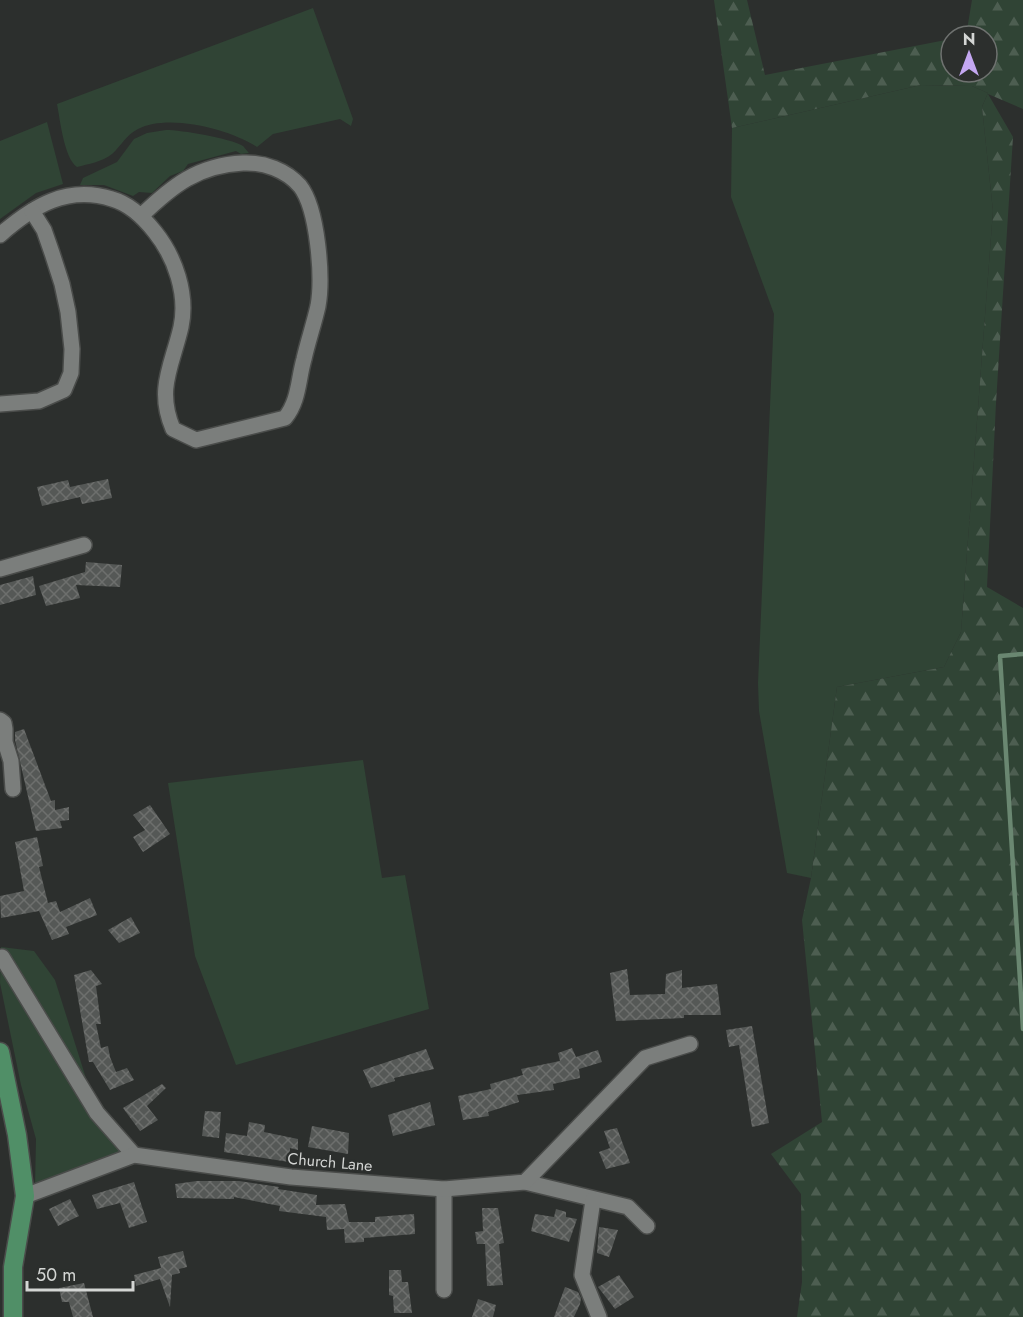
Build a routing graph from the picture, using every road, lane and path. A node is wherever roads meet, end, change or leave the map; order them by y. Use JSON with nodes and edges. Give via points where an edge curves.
{"nodes":[{"id":1,"x":32,"y":211,"type":"junction"},
{"id":2,"x":141,"y":216,"type":"junction"},
{"id":3,"x":0,"y":234,"type":"edge"},
{"id":4,"x":0,"y":404,"type":"edge"},
{"id":5,"x":84,"y":545,"type":"dead end"},
{"id":6,"x":0,"y":569,"type":"edge"},
{"id":7,"x":0,"y":720,"type":"edge"},
{"id":8,"x":13,"y":789,"type":"dead end"},
{"id":9,"x":0,"y":958,"type":"edge"},
{"id":10,"x":690,"y":1044,"type":"dead end"},
{"id":11,"x":0,"y":1052,"type":"edge"},
{"id":12,"x":134,"y":1155,"type":"junction"},
{"id":13,"x":525,"y":1182,"type":"junction"},
{"id":14,"x":444,"y":1189,"type":"junction"},
{"id":15,"x":25,"y":1196,"type":"junction"},
{"id":16,"x":593,"y":1200,"type":"junction"},
{"id":17,"x":647,"y":1226,"type":"dead end"},
{"id":18,"x":444,"y":1290,"type":"dead end"},
{"id":19,"x":13,"y":1317,"type":"edge"},
{"id":20,"x":599,"y":1317,"type":"edge"}],
"edges":[{"from":1,"to":2,"type":"street","via":[[62,196],[100,195],[118,200]]},
{"from":1,"to":3,"type":"street"},
{"from":1,"to":4,"type":"street","via":[[44,230],[62,284],[72,373],[64,390],[39,401]]},
{"from":2,"to":2,"type":"street","via":[[167,249],[177,272],[181,296],[181,324],[166,373],[164,395],[173,429],[196,440],[285,418],[297,395],[320,283],[314,224],[300,187],[274,167],[231,164],[187,178]]},
{"from":5,"to":6,"type":"street"},
{"from":7,"to":8,"type":"street","via":[[6,729]]},
{"from":9,"to":12,"type":"street","via":[[97,1113]]},
{"from":10,"to":13,"type":"street","via":[[645,1058]]},
{"from":11,"to":15,"type":"main road"},
{"from":12,"to":14,"type":"street","name":"Church Lane","via":[[291,1178]]},
{"from":12,"to":15,"type":"street","name":"Church Lane"},
{"from":13,"to":14,"type":"street","name":"Church Lane"},
{"from":13,"to":16,"type":"street","name":"Church Lane"},
{"from":14,"to":18,"type":"street"},
{"from":15,"to":19,"type":"main road","via":[[13,1268]]},
{"from":16,"to":17,"type":"street","name":"Church Lane","via":[[628,1207]]},
{"from":16,"to":20,"type":"street","via":[[582,1275]]}]}
